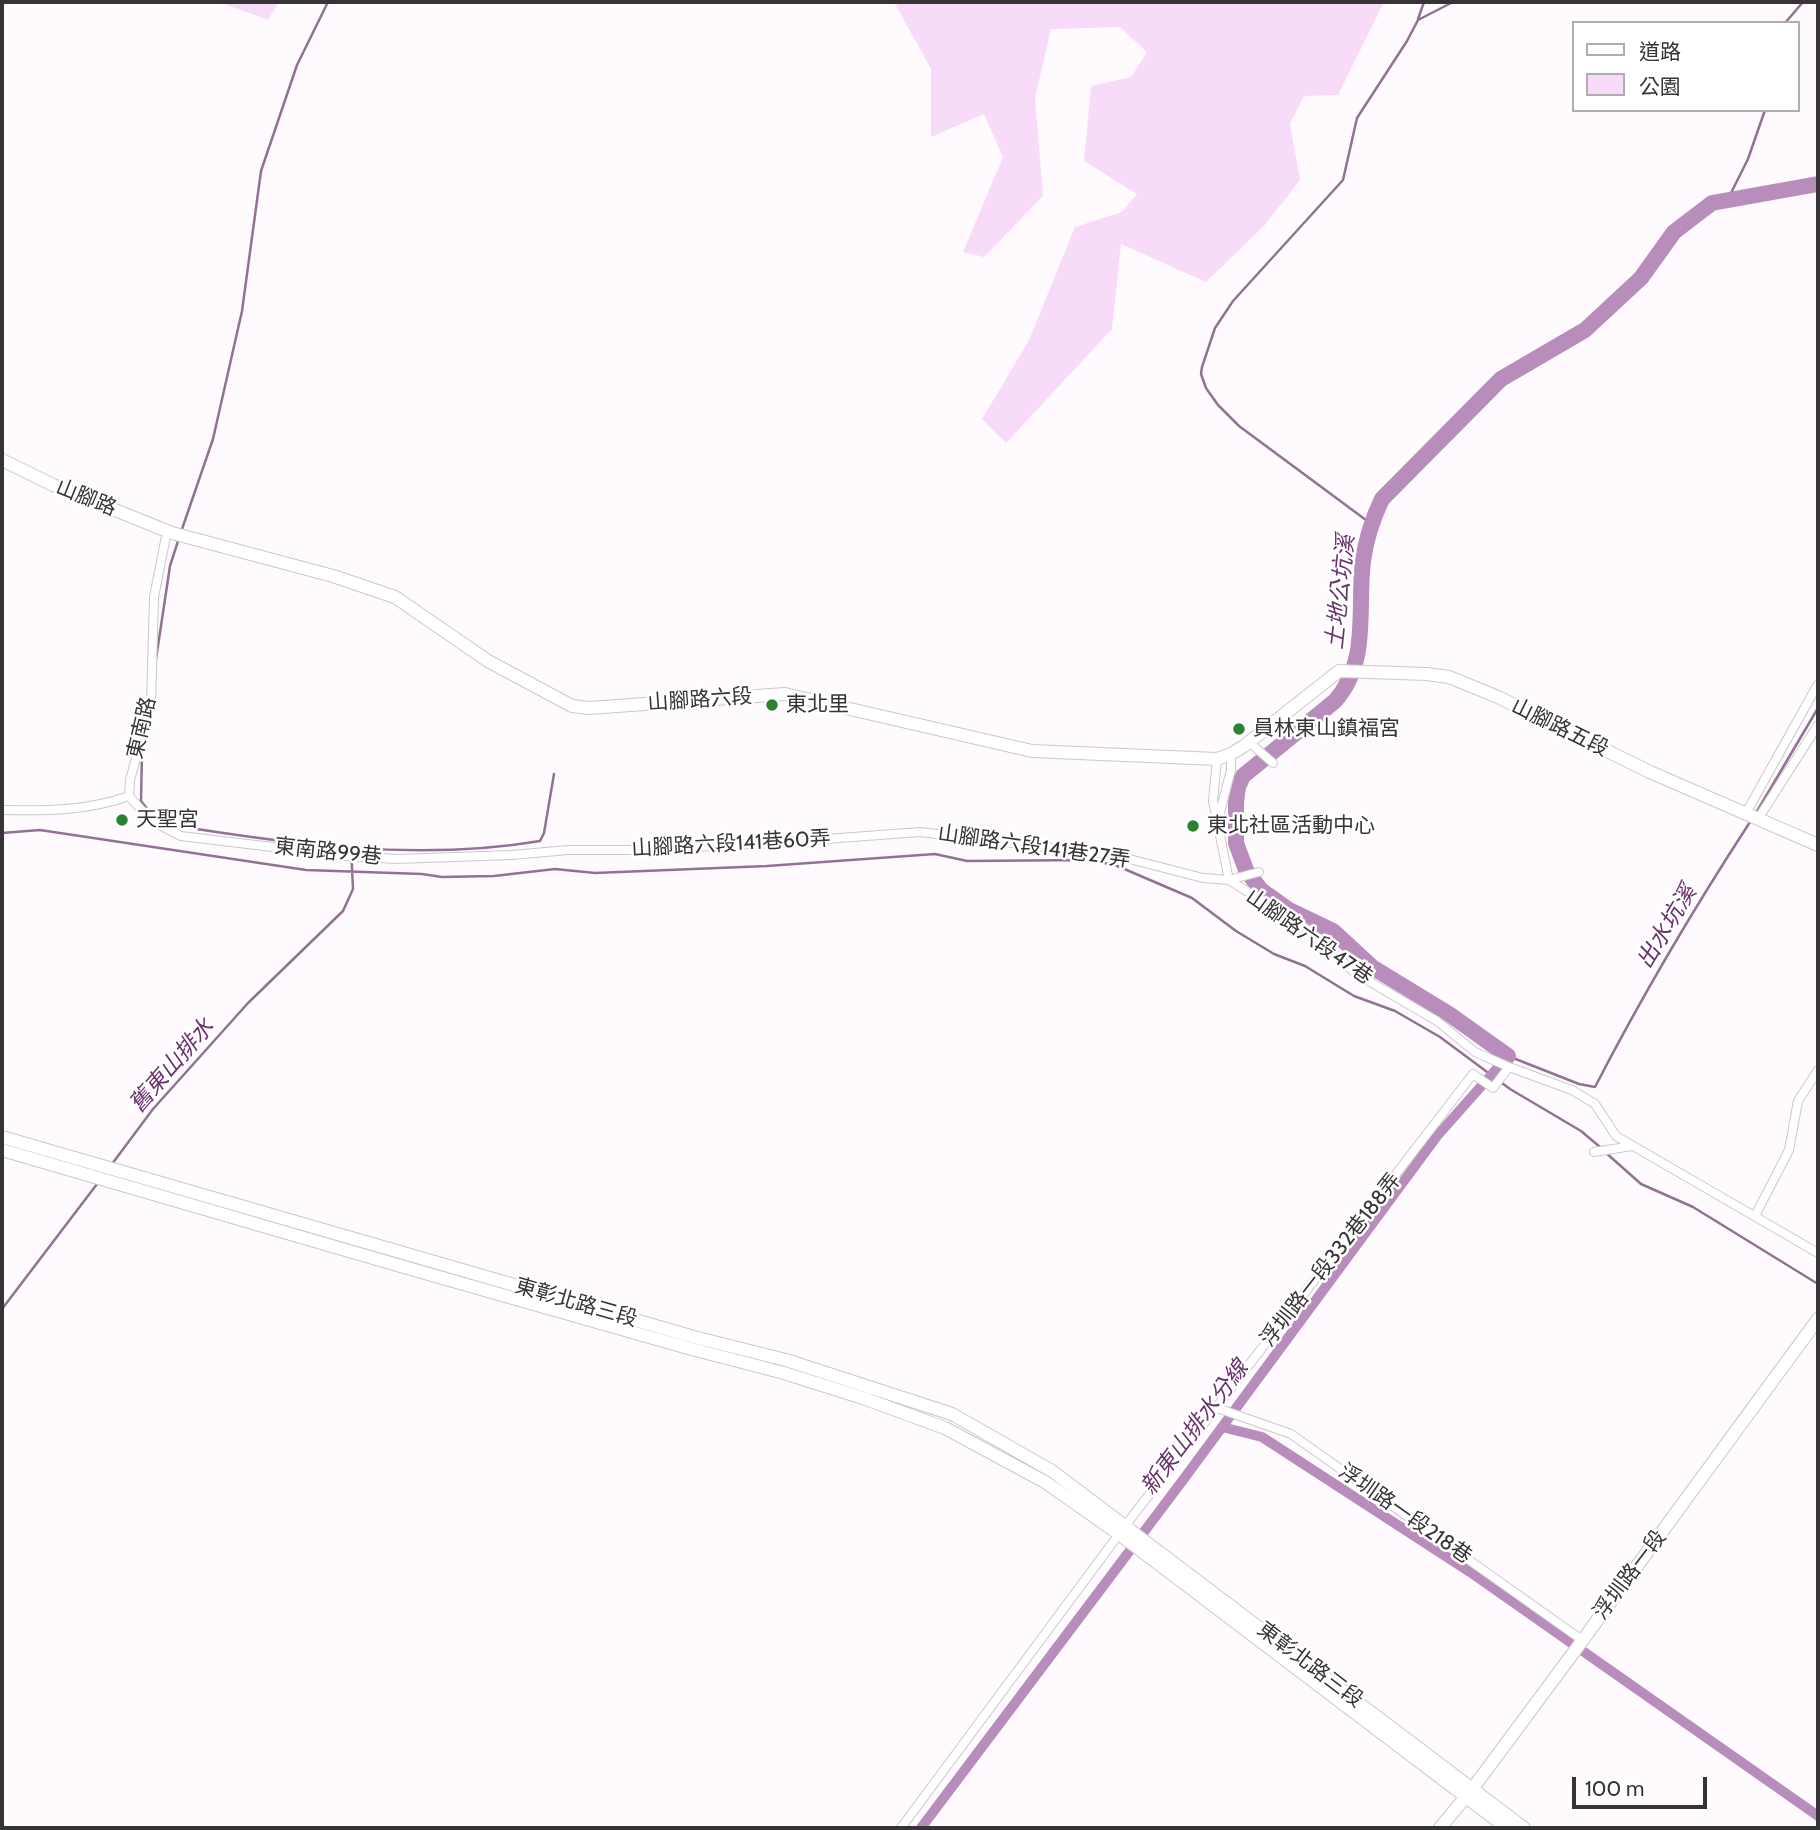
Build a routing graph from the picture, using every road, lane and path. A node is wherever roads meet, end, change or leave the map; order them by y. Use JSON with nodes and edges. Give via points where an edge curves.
{"nodes":[{"id":1,"x":2,"y":460,"type":"edge"},
{"id":2,"x":170,"y":532,"type":"junction"},
{"id":3,"x":190,"y":538,"type":"joint"},
{"id":4,"x":1339,"y":671,"type":"joint"},
{"id":5,"x":1818,"y":684,"type":"edge"},
{"id":6,"x":1818,"y":725,"type":"edge"},
{"id":7,"x":1250,"y":742,"type":"junction"},
{"id":8,"x":1231,"y":754,"type":"junction"},
{"id":9,"x":1217,"y":759,"type":"junction"},
{"id":10,"x":1273,"y":763,"type":"dead end"},
{"id":11,"x":129,"y":796,"type":"junction"},
{"id":12,"x":2,"y":810,"type":"edge"},
{"id":13,"x":1746,"y":813,"type":"junction"},
{"id":14,"x":1218,"y":818,"type":"junction"},
{"id":15,"x":1758,"y":819,"type":"junction"},
{"id":16,"x":920,"y":832,"type":"joint"},
{"id":17,"x":1818,"y":845,"type":"edge"},
{"id":18,"x":542,"y":852,"type":"joint"},
{"id":19,"x":1259,"y":872,"type":"dead end"},
{"id":20,"x":1229,"y":880,"type":"junction"},
{"id":21,"x":1509,"y":1068,"type":"junction"},
{"id":22,"x":1818,"y":1070,"type":"edge"},
{"id":23,"x":2,"y":1137,"type":"edge"},
{"id":24,"x":1632,"y":1146,"type":"junction"},
{"id":25,"x":2,"y":1150,"type":"edge"},
{"id":26,"x":1594,"y":1152,"type":"dead end"},
{"id":27,"x":1755,"y":1216,"type":"junction"},
{"id":28,"x":1818,"y":1253,"type":"edge"},
{"id":29,"x":1818,"y":1319,"type":"edge"},
{"id":30,"x":1217,"y":1408,"type":"junction"},
{"id":31,"x":1122,"y":1530,"type":"junction"},
{"id":32,"x":1581,"y":1640,"type":"junction"},
{"id":33,"x":1470,"y":1792,"type":"junction"},
{"id":34,"x":901,"y":1828,"type":"edge"},
{"id":35,"x":1440,"y":1828,"type":"edge"},
{"id":36,"x":1507,"y":1828,"type":"edge"},
{"id":37,"x":1524,"y":1828,"type":"edge"}],
"edges":[{"from":1,"to":2,"type":"street","name":"山腳路"},
{"from":2,"to":3,"type":"street","name":"山腳路"},
{"from":2,"to":11,"type":"street","name":"東南路","via":[[154,597],[151,704]]},
{"from":3,"to":9,"type":"street","name":"山腳路六段","via":[[395,597],[488,661],[572,706],[785,694],[1032,751]]},
{"from":4,"to":7,"type":"street","name":"山腳路六段"},
{"from":4,"to":13,"type":"street","name":"山腳路五段","via":[[1449,677]]},
{"from":5,"to":13,"type":"street"},
{"from":6,"to":15,"type":"street"},
{"from":7,"to":8,"type":"street","name":"山腳路六段"},
{"from":7,"to":10,"type":"street"},
{"from":8,"to":9,"type":"street","name":"山腳路六段"},
{"from":8,"to":14,"type":"street","name":"山腳路六段47巷"},
{"from":9,"to":14,"type":"street","name":"山腳路六段47巷","via":[[1213,801]]},
{"from":11,"to":12,"type":"street","via":[[105,805]]},
{"from":11,"to":18,"type":"street","name":"東南路99巷","via":[[149,820],[181,836],[397,859]]},
{"from":13,"to":15,"type":"street","name":"山腳路五段"},
{"from":14,"to":20,"type":"street","name":"山腳路六段47巷"},
{"from":15,"to":17,"type":"street"},
{"from":16,"to":18,"type":"street","name":"山腳路六段141巷60弄"},
{"from":16,"to":20,"type":"street","name":"山腳路六段141巷27弄","via":[[1114,855],[1203,878]]},
{"from":19,"to":20,"type":"street"},
{"from":20,"to":21,"type":"street","name":"山腳路六段47巷","via":[[1308,930],[1355,973],[1437,1021],[1475,1052]]},
{"from":21,"to":24,"type":"street","name":"山腳路六段47巷","via":[[1572,1090],[1595,1104],[1616,1136]]},
{"from":21,"to":30,"type":"street","name":"浮圳路一段332巷188弄","via":[[1493,1088],[1473,1074]]},
{"from":22,"to":27,"type":"street","via":[[1798,1101],[1789,1150]]},
{"from":23,"to":31,"type":"street","name":"東彰北路三段","via":[[786,1360],[952,1414],[1052,1471]]},
{"from":24,"to":26,"type":"street"},
{"from":24,"to":27,"type":"street","name":"山腳路六段47巷"},
{"from":25,"to":31,"type":"street","name":"東彰北路三段","via":[[863,1398],[957,1434]]},
{"from":27,"to":28,"type":"street","name":"山腳路六段47巷"},
{"from":29,"to":32,"type":"street","name":"浮圳路一段"},
{"from":30,"to":31,"type":"street","name":"浮圳路一段332巷188弄"},
{"from":30,"to":32,"type":"street","name":"浮圳路一段218巷","via":[[1291,1434]]},
{"from":31,"to":33,"type":"street","name":"東彰北路三段"},
{"from":31,"to":34,"type":"street","name":"浮圳路一段332巷188弄"},
{"from":32,"to":33,"type":"street","name":"浮圳路一段"},
{"from":33,"to":35,"type":"street","name":"浮圳路一段"},
{"from":33,"to":36,"type":"street"},
{"from":33,"to":37,"type":"street"}]}
